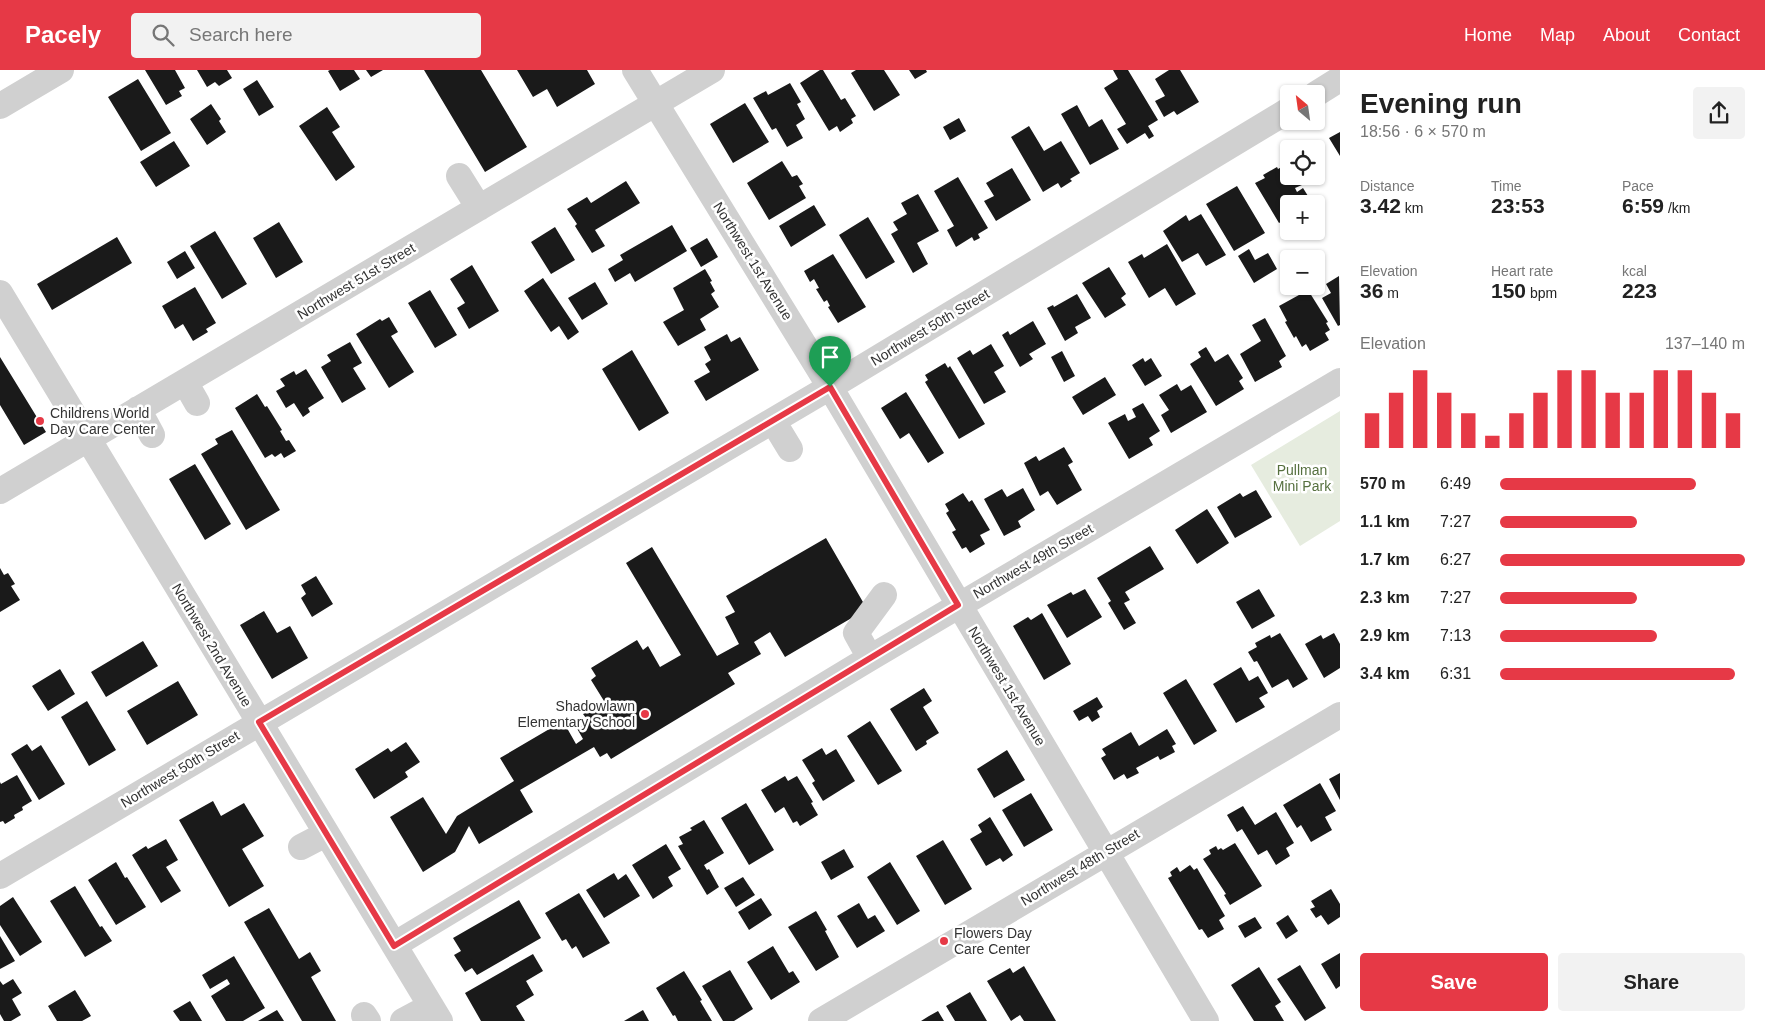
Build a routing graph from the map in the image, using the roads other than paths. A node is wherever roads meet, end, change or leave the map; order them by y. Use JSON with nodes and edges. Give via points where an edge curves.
{"nodes":[{"id":1,"x":61,"y":70,"type":"edge"},
{"id":2,"x":635,"y":70,"type":"edge"},
{"id":3,"x":712,"y":70,"type":"edge"},
{"id":4,"x":1340,"y":79,"type":"edge"},
{"id":5,"x":1325,"y":88,"type":"edge"},
{"id":6,"x":656,"y":104,"type":"junction"},
{"id":7,"x":0,"y":106,"type":"edge"},
{"id":8,"x":1280,"y":115,"type":"edge"},
{"id":9,"x":459,"y":176,"type":"dead end"},
{"id":10,"x":479,"y":208,"type":"junction"},
{"id":11,"x":0,"y":293,"type":"edge"},
{"id":12,"x":1340,"y":381,"type":"edge"},
{"id":13,"x":830,"y":387,"type":"junction"},
{"id":14,"x":138,"y":410,"type":"junction"},
{"id":15,"x":773,"y":421,"type":"junction"},
{"id":16,"x":152,"y":435,"type":"dead end"},
{"id":17,"x":88,"y":439,"type":"junction"},
{"id":18,"x":790,"y":450,"type":"dead end"},
{"id":19,"x":0,"y":491,"type":"edge"},
{"id":20,"x":884,"y":595,"type":"dead end"},
{"id":21,"x":958,"y":605,"type":"junction"},
{"id":22,"x":870,"y":658,"type":"junction"},
{"id":23,"x":1340,"y":714,"type":"edge"},
{"id":24,"x":259,"y":722,"type":"junction"},
{"id":25,"x":326,"y":834,"type":"junction"},
{"id":26,"x":301,"y":848,"type":"dead end"},
{"id":27,"x":1106,"y":852,"type":"junction"},
{"id":28,"x":0,"y":876,"type":"edge"},
{"id":29,"x":394,"y":946,"type":"junction"},
{"id":30,"x":435,"y":1013,"type":"edge"},
{"id":31,"x":403,"y":1021,"type":"edge"},
{"id":32,"x":822,"y":1021,"type":"edge"},
{"id":33,"x":1206,"y":1021,"type":"edge"}],
"edges":[{"from":1,"to":7,"type":"street"},
{"from":2,"to":6,"type":"street","name":"Northwest 1st Avenue"},
{"from":3,"to":6,"type":"street","name":"Northwest 51st Street"},
{"from":4,"to":5,"type":"street"},
{"from":6,"to":10,"type":"street","name":"Northwest 51st Street"},
{"from":6,"to":13,"type":"street","name":"Northwest 1st Avenue"},
{"from":8,"to":13,"type":"street","name":"Northwest 50th Street"},
{"from":9,"to":10,"type":"street"},
{"from":10,"to":14,"type":"street","name":"Northwest 51st Street","via":[[191,393]]},
{"from":11,"to":17,"type":"street","name":"Northwest 2nd Avenue"},
{"from":12,"to":21,"type":"street","name":"Northwest 49th Street"},
{"from":13,"to":15,"type":"street","name":"Northwest 50th Street"},
{"from":13,"to":21,"type":"street","name":"Northwest 1st Avenue"},
{"from":14,"to":16,"type":"street"},
{"from":14,"to":17,"type":"street","name":"Northwest 51st Street"},
{"from":15,"to":18,"type":"street"},
{"from":15,"to":24,"type":"street","name":"Northwest 50th Street"},
{"from":17,"to":19,"type":"street","name":"Northwest 51st Street"},
{"from":17,"to":24,"type":"street","name":"Northwest 2nd Avenue"},
{"from":20,"to":22,"type":"street","via":[[856,633]]},
{"from":21,"to":22,"type":"street","name":"Northwest 49th Street"},
{"from":21,"to":27,"type":"street","name":"Northwest 1st Avenue"},
{"from":22,"to":29,"type":"street","name":"Northwest 49th Street"},
{"from":23,"to":27,"type":"street","name":"Northwest 48th Street"},
{"from":24,"to":25,"type":"street","name":"Northwest 2nd Avenue"},
{"from":24,"to":28,"type":"street","name":"Northwest 50th Street"},
{"from":25,"to":26,"type":"street"},
{"from":25,"to":29,"type":"street","name":"Northwest 2nd Avenue"},
{"from":27,"to":32,"type":"street","name":"Northwest 48th Street"},
{"from":27,"to":33,"type":"street","name":"Northwest 1st Avenue"},
{"from":29,"to":30,"type":"street","name":"Northwest 2nd Avenue"},
{"from":30,"to":31,"type":"street"}]}
